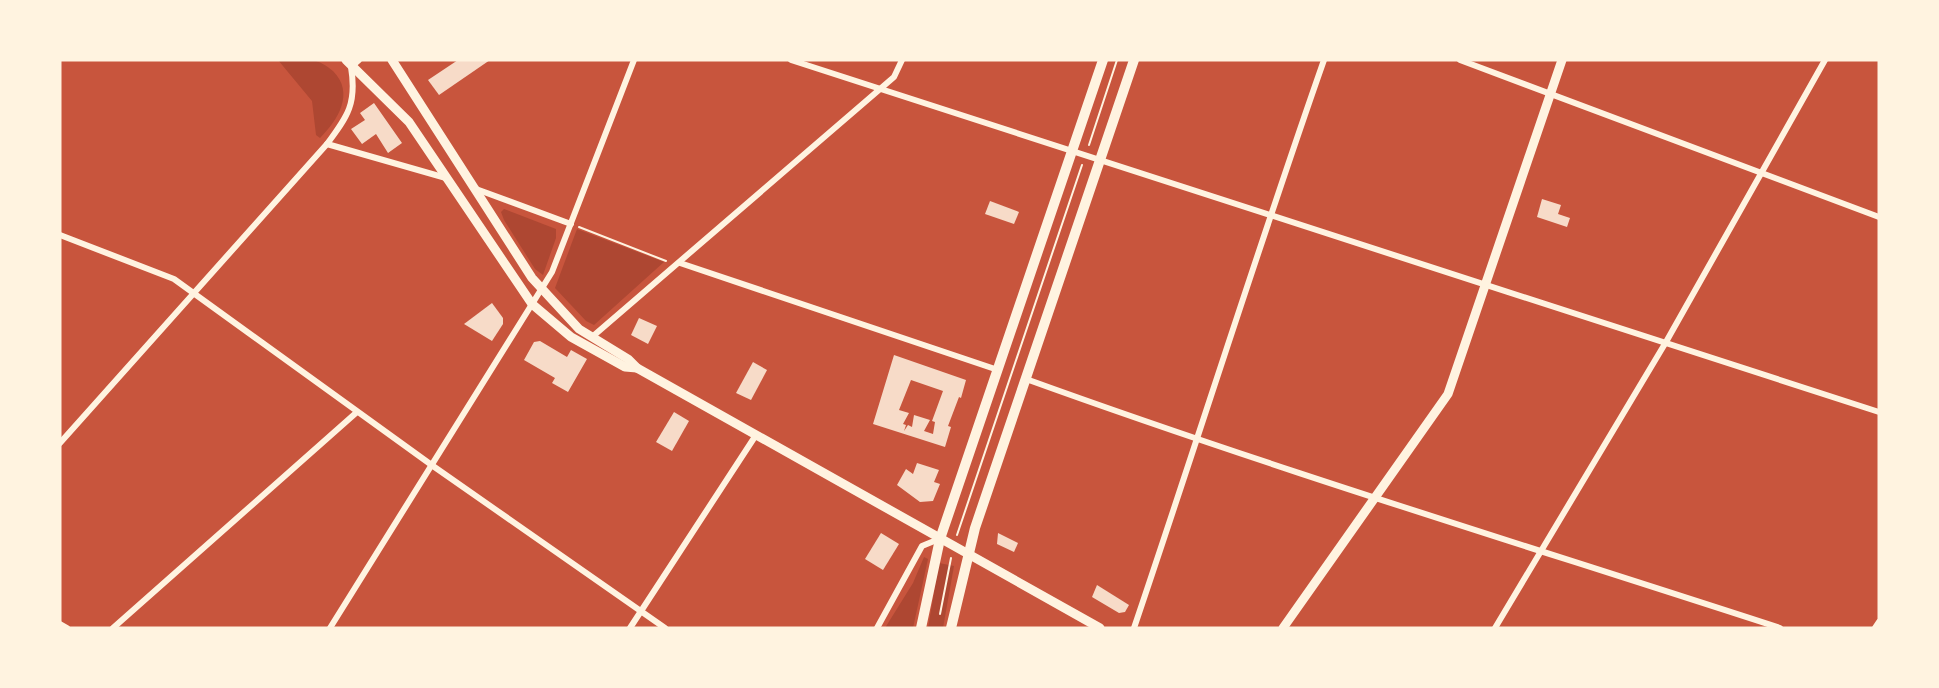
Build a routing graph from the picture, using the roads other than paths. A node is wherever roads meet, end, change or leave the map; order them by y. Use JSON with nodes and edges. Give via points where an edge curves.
{"nodes":[{"id":1,"x":336,"y":60,"type":"edge"},
{"id":2,"x":359,"y":60,"type":"edge"},
{"id":3,"x":392,"y":60,"type":"edge"},
{"id":4,"x":634,"y":60,"type":"edge"},
{"id":5,"x":791,"y":60,"type":"edge"},
{"id":6,"x":902,"y":60,"type":"edge"},
{"id":7,"x":1103,"y":60,"type":"edge"},
{"id":8,"x":1134,"y":60,"type":"edge"},
{"id":9,"x":1324,"y":60,"type":"edge"},
{"id":10,"x":1460,"y":60,"type":"edge"},
{"id":11,"x":1562,"y":60,"type":"edge"},
{"id":12,"x":1825,"y":60,"type":"edge"},
{"id":13,"x":349,"y":64,"type":"edge"},
{"id":14,"x":880,"y":89,"type":"junction"},
{"id":15,"x":1551,"y":93,"type":"junction"},
{"id":16,"x":327,"y":144,"type":"junction"},
{"id":17,"x":1072,"y":152,"type":"junction"},
{"id":18,"x":1099,"y":161,"type":"junction"},
{"id":19,"x":1761,"y":171,"type":"junction"},
{"id":20,"x":449,"y":179,"type":"junction"},
{"id":21,"x":473,"y":187,"type":"junction"},
{"id":22,"x":1270,"y":214,"type":"junction"},
{"id":23,"x":1879,"y":217,"type":"edge"},
{"id":24,"x":571,"y":224,"type":"junction"},
{"id":25,"x":60,"y":235,"type":"edge"},
{"id":26,"x":680,"y":263,"type":"junction"},
{"id":27,"x":1485,"y":286,"type":"junction"},
{"id":28,"x":541,"y":290,"type":"junction"},
{"id":29,"x":192,"y":292,"type":"junction"},
{"id":30,"x":532,"y":304,"type":"junction"},
{"id":31,"x":592,"y":337,"type":"junction"},
{"id":32,"x":1666,"y":342,"type":"junction"},
{"id":33,"x":637,"y":368,"type":"junction"},
{"id":34,"x":999,"y":370,"type":"junction"},
{"id":35,"x":1026,"y":379,"type":"junction"},
{"id":36,"x":357,"y":412,"type":"junction"},
{"id":37,"x":1879,"y":412,"type":"edge"},
{"id":38,"x":756,"y":435,"type":"junction"},
{"id":39,"x":1198,"y":441,"type":"junction"},
{"id":40,"x":60,"y":442,"type":"edge"},
{"id":41,"x":433,"y":466,"type":"junction"},
{"id":42,"x":1375,"y":499,"type":"junction"},
{"id":43,"x":940,"y":539,"type":"junction"},
{"id":44,"x":1539,"y":550,"type":"junction"},
{"id":45,"x":967,"y":554,"type":"junction"},
{"id":46,"x":640,"y":610,"type":"junction"},
{"id":47,"x":1879,"y":622,"type":"edge"},
{"id":48,"x":60,"y":624,"type":"edge"},
{"id":49,"x":67,"y":628,"type":"edge"},
{"id":50,"x":113,"y":628,"type":"edge"},
{"id":51,"x":330,"y":628,"type":"edge"},
{"id":52,"x":630,"y":628,"type":"edge"},
{"id":53,"x":664,"y":628,"type":"edge"},
{"id":54,"x":877,"y":628,"type":"edge"},
{"id":55,"x":921,"y":628,"type":"edge"},
{"id":56,"x":951,"y":628,"type":"edge"},
{"id":57,"x":1100,"y":628,"type":"edge"},
{"id":58,"x":1134,"y":628,"type":"edge"},
{"id":59,"x":1283,"y":628,"type":"edge"},
{"id":60,"x":1495,"y":628,"type":"edge"},
{"id":61,"x":1780,"y":628,"type":"edge"},
{"id":62,"x":1875,"y":628,"type":"edge"}],
"edges":[{"from":1,"to":13,"type":"street"},
{"from":2,"to":13,"type":"street"},
{"from":3,"to":21,"type":"street"},
{"from":4,"to":24,"type":"street"},
{"from":5,"to":14,"type":"street"},
{"from":6,"to":14,"type":"street","via":[[894,77]]},
{"from":7,"to":17,"type":"main road"},
{"from":8,"to":18,"type":"main road"},
{"from":9,"to":22,"type":"street"},
{"from":10,"to":15,"type":"street"},
{"from":11,"to":15,"type":"street"},
{"from":12,"to":19,"type":"street"},
{"from":13,"to":16,"type":"street","via":[[353,98],[348,114]]},
{"from":13,"to":20,"type":"street","via":[[409,122]]},
{"from":14,"to":17,"type":"street"},
{"from":14,"to":26,"type":"street"},
{"from":15,"to":19,"type":"street"},
{"from":15,"to":27,"type":"street"},
{"from":16,"to":20,"type":"street"},
{"from":16,"to":29,"type":"street"},
{"from":17,"to":18,"type":"street"},
{"from":17,"to":34,"type":"main road"},
{"from":18,"to":22,"type":"street"},
{"from":18,"to":35,"type":"main road"},
{"from":19,"to":23,"type":"street"},
{"from":19,"to":32,"type":"street"},
{"from":20,"to":30,"type":"street"},
{"from":21,"to":24,"type":"street"},
{"from":21,"to":28,"type":"street"},
{"from":22,"to":27,"type":"street"},
{"from":22,"to":39,"type":"street"},
{"from":24,"to":28,"type":"street"},
{"from":25,"to":29,"type":"street","via":[[174,279]]},
{"from":26,"to":31,"type":"street"},
{"from":26,"to":34,"type":"street"},
{"from":27,"to":32,"type":"street"},
{"from":27,"to":42,"type":"street","via":[[1448,394]]},
{"from":28,"to":30,"type":"street"},
{"from":28,"to":31,"type":"street"},
{"from":29,"to":36,"type":"street"},
{"from":29,"to":40,"type":"street"},
{"from":30,"to":33,"type":"street","via":[[571,338],[625,367]]},
{"from":30,"to":41,"type":"street"},
{"from":31,"to":33,"type":"street"},
{"from":32,"to":37,"type":"street"},
{"from":32,"to":44,"type":"street"},
{"from":33,"to":38,"type":"street"},
{"from":34,"to":43,"type":"main road"},
{"from":35,"to":39,"type":"street"},
{"from":35,"to":45,"type":"main road"},
{"from":36,"to":41,"type":"street"},
{"from":36,"to":50,"type":"street"},
{"from":38,"to":43,"type":"street"},
{"from":38,"to":46,"type":"street"},
{"from":39,"to":42,"type":"street"},
{"from":39,"to":58,"type":"street"},
{"from":41,"to":46,"type":"street"},
{"from":41,"to":51,"type":"street"},
{"from":42,"to":44,"type":"street"},
{"from":42,"to":59,"type":"street"},
{"from":43,"to":45,"type":"street"},
{"from":43,"to":54,"type":"street","via":[[922,546]]},
{"from":43,"to":55,"type":"main road"},
{"from":44,"to":60,"type":"street"},
{"from":44,"to":61,"type":"street"},
{"from":45,"to":56,"type":"main road"},
{"from":45,"to":57,"type":"street"},
{"from":46,"to":52,"type":"street"},
{"from":46,"to":53,"type":"street"},
{"from":47,"to":62,"type":"street"},
{"from":48,"to":49,"type":"street"}]}
